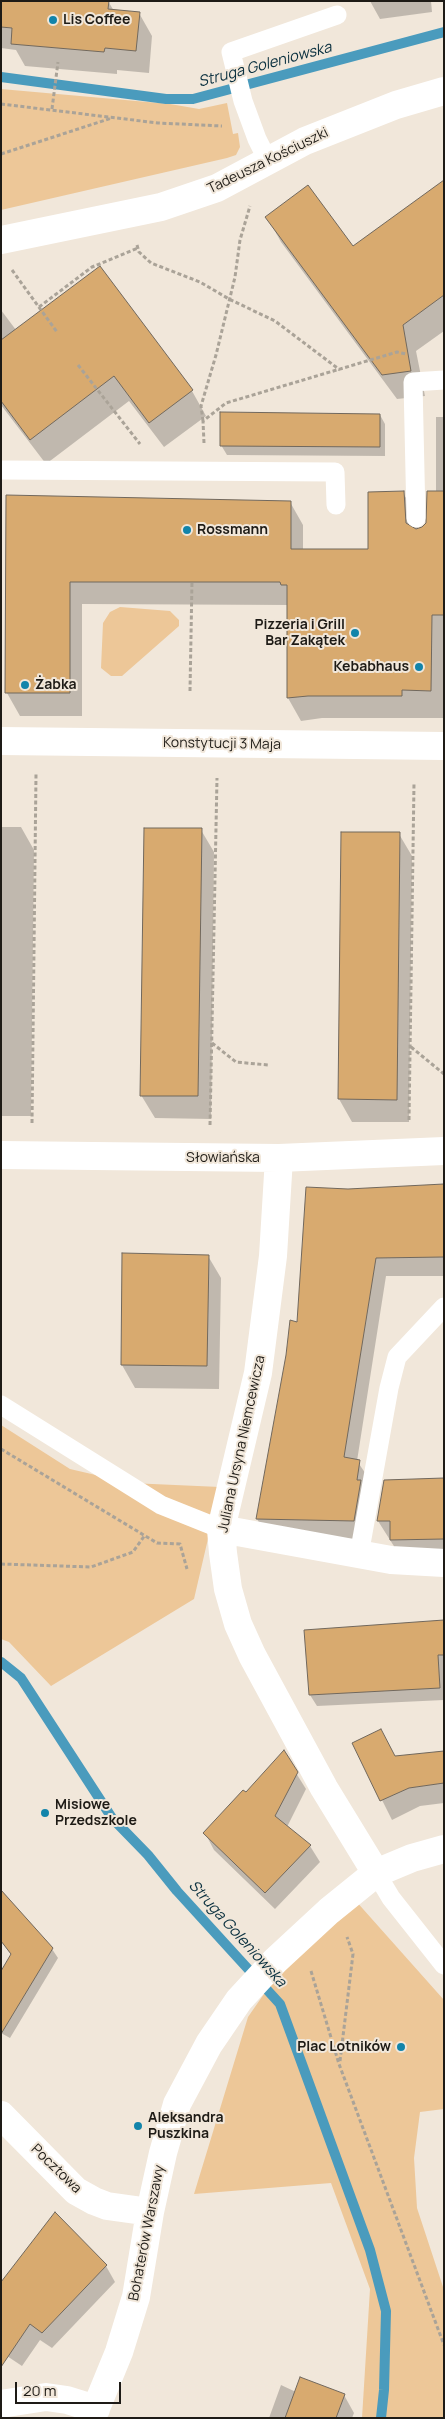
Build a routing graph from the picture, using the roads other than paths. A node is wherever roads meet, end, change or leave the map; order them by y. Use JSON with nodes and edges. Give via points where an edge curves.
{"nodes":[{"id":1,"x":337,"y":15,"type":"dead end"},
{"id":2,"x":444,"y":91,"type":"edge"},
{"id":3,"x":268,"y":162,"type":"junction"},
{"id":4,"x":4,"y":251,"type":"edge"},
{"id":5,"x":444,"y":380,"type":"edge"},
{"id":6,"x":1,"y":470,"type":"edge"},
{"id":7,"x":336,"y":505,"type":"dead end"},
{"id":8,"x":416,"y":518,"type":"dead end"},
{"id":9,"x":1,"y":741,"type":"edge"},
{"id":10,"x":444,"y":746,"type":"edge"},
{"id":11,"x":444,"y":1151,"type":"edge"},
{"id":12,"x":1,"y":1155,"type":"edge"},
{"id":13,"x":279,"y":1158,"type":"junction"},
{"id":14,"x":444,"y":1307,"type":"edge"},
{"id":15,"x":1,"y":1405,"type":"edge"},
{"id":16,"x":221,"y":1529,"type":"junction"},
{"id":17,"x":359,"y":1555,"type":"junction"},
{"id":18,"x":444,"y":1563,"type":"edge"},
{"id":19,"x":444,"y":1849,"type":"edge"},
{"id":20,"x":376,"y":1873,"type":"junction"},
{"id":21,"x":444,"y":1965,"type":"edge"},
{"id":22,"x":1,"y":2115,"type":"edge"},
{"id":23,"x":150,"y":2212,"type":"junction"},
{"id":24,"x":1,"y":2404,"type":"edge"},
{"id":25,"x":94,"y":2414,"type":"edge"}],
"edges":[{"from":1,"to":3,"type":"lane","via":[[231,52],[243,101]]},
{"from":2,"to":3,"type":"street","name":"Tadeusza Kościuszki","via":[[396,105],[304,141]]},
{"from":3,"to":4,"type":"street","name":"Tadeusza Kościuszki","via":[[217,188],[161,207]]},
{"from":5,"to":8,"type":"lane","via":[[413,382]]},
{"from":6,"to":7,"type":"lane","via":[[336,472]]},
{"from":9,"to":10,"type":"street","name":"Konstytucji 3 Maja"},
{"from":11,"to":13,"type":"street","name":"Słowiańska"},
{"from":12,"to":13,"type":"street","name":"Słowiańska"},
{"from":13,"to":16,"type":"street","name":"Juliana Ursyna Niemcewicza","via":[[273,1256],[258,1373]]},
{"from":14,"to":17,"type":"lane","via":[[397,1357],[388,1388]]},
{"from":15,"to":16,"type":"lane","via":[[161,1504]]},
{"from":16,"to":17,"type":"street"},
{"from":16,"to":20,"type":"street","name":"Juliana Ursyna Niemcewicza","via":[[228,1589],[240,1629],[324,1788]]},
{"from":17,"to":18,"type":"street","via":[[406,1562]]},
{"from":19,"to":20,"type":"street"},
{"from":20,"to":21,"type":"lane"},
{"from":20,"to":23,"type":"street","name":"Bohaterów Warszawy","via":[[329,1910],[275,1961],[239,2000],[209,2044],[177,2104]]},
{"from":22,"to":23,"type":"street","name":"Pocztowa","via":[[76,2191],[107,2206]]},
{"from":23,"to":25,"type":"street","name":"Bohaterów Warszawy","via":[[136,2297],[119,2352]]},
{"from":24,"to":25,"type":"street","via":[[46,2397],[67,2400]]}]}
